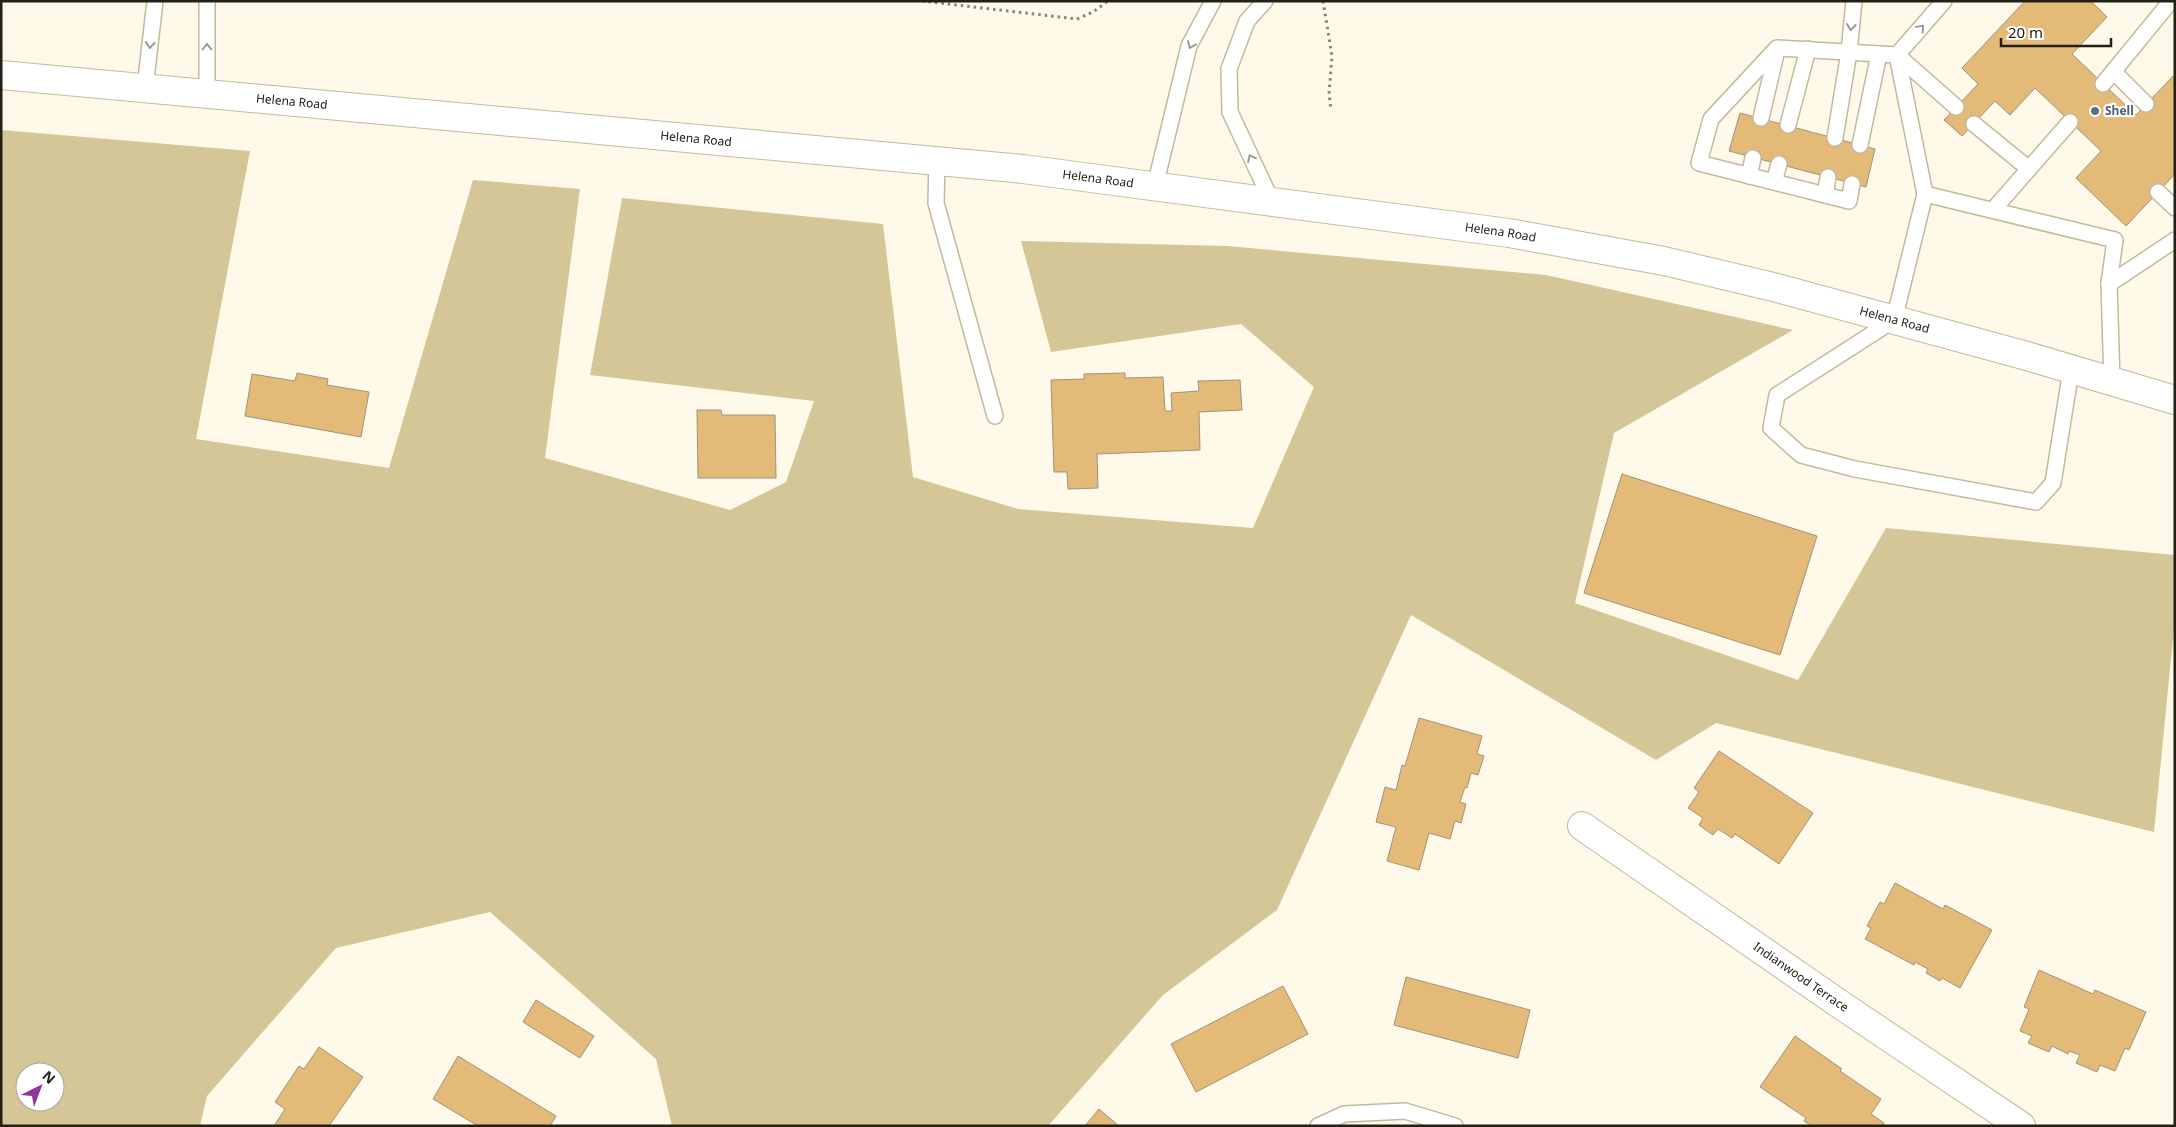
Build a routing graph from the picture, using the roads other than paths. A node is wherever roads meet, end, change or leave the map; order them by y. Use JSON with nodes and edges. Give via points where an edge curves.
{"nodes":[{"id":1,"x":155,"y":1,"type":"edge"},
{"id":2,"x":207,"y":1,"type":"edge"},
{"id":3,"x":1213,"y":1,"type":"edge"},
{"id":4,"x":1265,"y":1,"type":"edge"},
{"id":5,"x":1854,"y":1,"type":"edge"},
{"id":6,"x":1944,"y":1,"type":"edge"},
{"id":7,"x":2171,"y":1,"type":"edge"},
{"id":8,"x":1777,"y":48,"type":"junction"},
{"id":9,"x":1808,"y":49,"type":"junction"},
{"id":10,"x":1849,"y":52,"type":"junction"},
{"id":11,"x":1879,"y":54,"type":"junction"},
{"id":12,"x":1897,"y":55,"type":"junction"},
{"id":13,"x":2114,"y":72,"type":"junction"},
{"id":14,"x":1,"y":75,"type":"edge"},
{"id":15,"x":2103,"y":84,"type":"dead end"},
{"id":16,"x":145,"y":88,"type":"junction"},
{"id":17,"x":207,"y":93,"type":"junction"},
{"id":18,"x":2146,"y":104,"type":"dead end"},
{"id":19,"x":1956,"y":107,"type":"dead end"},
{"id":20,"x":1761,"y":118,"type":"dead end"},
{"id":21,"x":2070,"y":122,"type":"dead end"},
{"id":22,"x":1974,"y":124,"type":"dead end"},
{"id":23,"x":1788,"y":125,"type":"dead end"},
{"id":24,"x":1835,"y":138,"type":"dead end"},
{"id":25,"x":1860,"y":145,"type":"dead end"},
{"id":26,"x":1753,"y":158,"type":"dead end"},
{"id":27,"x":937,"y":161,"type":"junction"},
{"id":28,"x":1779,"y":164,"type":"dead end"},
{"id":29,"x":2029,"y":169,"type":"junction"},
{"id":30,"x":1749,"y":176,"type":"junction"},
{"id":31,"x":1828,"y":177,"type":"dead end"},
{"id":32,"x":1774,"y":182,"type":"junction"},
{"id":33,"x":1852,"y":184,"type":"dead end"},
{"id":34,"x":1155,"y":186,"type":"junction"},
{"id":35,"x":2158,"y":192,"type":"dead end"},
{"id":36,"x":1925,"y":194,"type":"junction"},
{"id":37,"x":1825,"y":195,"type":"junction"},
{"id":38,"x":1272,"y":202,"type":"junction"},
{"id":39,"x":2175,"y":208,"type":"edge"},
{"id":40,"x":1993,"y":210,"type":"junction"},
{"id":41,"x":2175,"y":240,"type":"edge"},
{"id":42,"x":2109,"y":284,"type":"junction"},
{"id":43,"x":1894,"y":320,"type":"junction"},
{"id":44,"x":2071,"y":370,"type":"junction"},
{"id":45,"x":2112,"y":382,"type":"junction"},
{"id":46,"x":2174,"y":400,"type":"edge"},
{"id":47,"x":995,"y":416,"type":"dead end"},
{"id":48,"x":1582,"y":826,"type":"dead end"},
{"id":49,"x":1318,"y":1126,"type":"edge"},
{"id":50,"x":1455,"y":1126,"type":"edge"},
{"id":51,"x":2021,"y":1126,"type":"edge"}],
"edges":[{"from":1,"to":16,"type":"lane","one_way":true},
{"from":17,"to":2,"type":"lane","one_way":true},
{"from":3,"to":34,"type":"lane","one_way":true,"via":[[1189,46]]},
{"from":38,"to":4,"type":"lane","one_way":true,"via":[[1230,112],[1229,69],[1247,21]]},
{"from":5,"to":10,"type":"lane","one_way":true},
{"from":12,"to":6,"type":"lane","one_way":true},
{"from":7,"to":13,"type":"lane"},
{"from":8,"to":9,"type":"lane"},
{"from":8,"to":20,"type":"lane"},
{"from":8,"to":30,"type":"lane","via":[[1711,119],[1699,163]]},
{"from":9,"to":10,"type":"lane"},
{"from":9,"to":23,"type":"lane"},
{"from":10,"to":11,"type":"lane"},
{"from":10,"to":24,"type":"lane"},
{"from":11,"to":12,"type":"lane"},
{"from":11,"to":25,"type":"lane"},
{"from":12,"to":19,"type":"lane"},
{"from":12,"to":36,"type":"lane"},
{"from":13,"to":15,"type":"lane"},
{"from":13,"to":18,"type":"lane"},
{"from":14,"to":16,"type":"main road","name":"Helena Road"},
{"from":16,"to":17,"type":"main road","name":"Helena Road"},
{"from":17,"to":27,"type":"main road","name":"Helena Road"},
{"from":21,"to":29,"type":"lane"},
{"from":22,"to":29,"type":"lane"},
{"from":26,"to":30,"type":"lane"},
{"from":27,"to":34,"type":"main road","name":"Helena Road"},
{"from":27,"to":47,"type":"lane","via":[[936,203]]},
{"from":28,"to":32,"type":"lane"},
{"from":29,"to":40,"type":"lane"},
{"from":30,"to":32,"type":"lane"},
{"from":31,"to":37,"type":"lane"},
{"from":32,"to":37,"type":"lane"},
{"from":33,"to":37,"type":"lane","via":[[1848,201]]},
{"from":34,"to":38,"type":"main road","name":"Helena Road"},
{"from":35,"to":39,"type":"lane"},
{"from":36,"to":40,"type":"lane"},
{"from":36,"to":43,"type":"lane"},
{"from":38,"to":43,"type":"main road","name":"Helena Road","via":[[1509,233],[1664,261]]},
{"from":40,"to":42,"type":"lane","via":[[2115,240]]},
{"from":41,"to":42,"type":"lane"},
{"from":42,"to":45,"type":"lane"},
{"from":43,"to":44,"type":"main road","name":"Helena Road"},
{"from":43,"to":44,"type":"lane","via":[[1777,395],[1771,428],[1801,455],[1855,469],[2036,502],[2053,483]]},
{"from":44,"to":45,"type":"main road","name":"Helena Road"},
{"from":45,"to":46,"type":"main road","name":"Helena Road"},
{"from":48,"to":51,"type":"main road","name":"Indianwood Terrace"},
{"from":49,"to":50,"type":"lane","via":[[1344,1114],[1404,1111]]}]}
